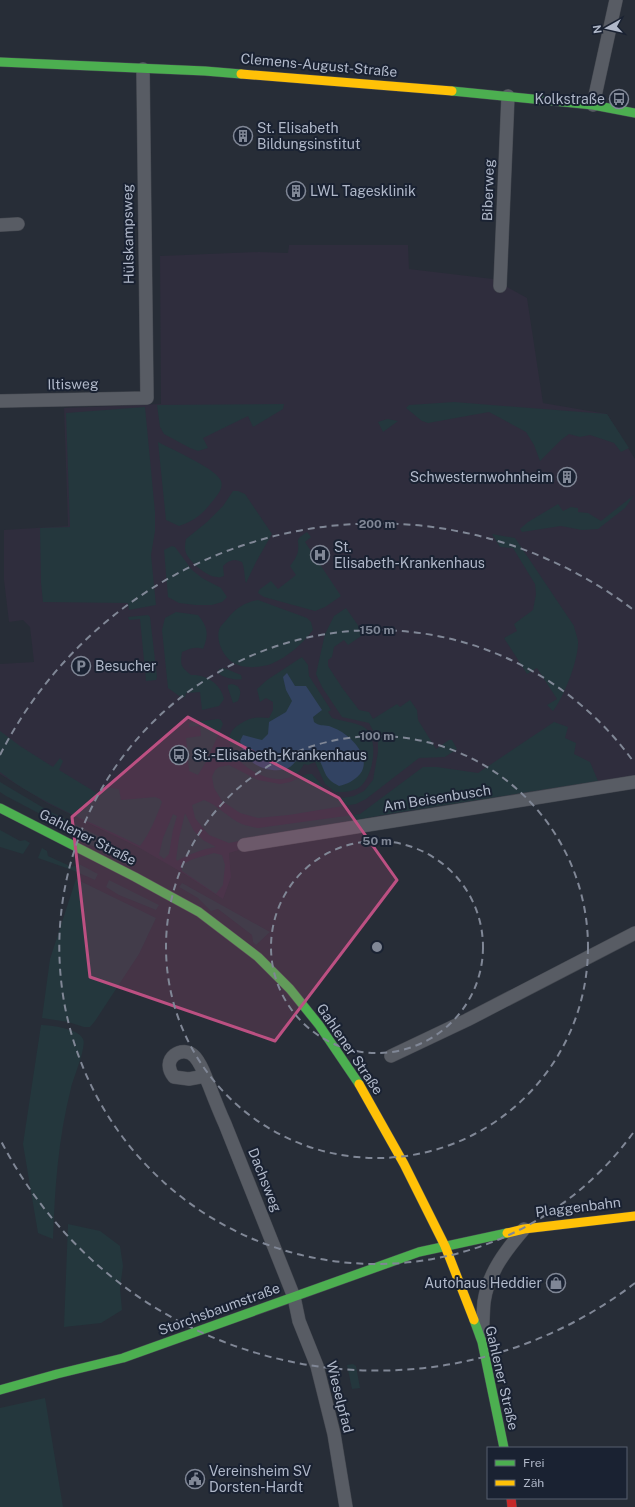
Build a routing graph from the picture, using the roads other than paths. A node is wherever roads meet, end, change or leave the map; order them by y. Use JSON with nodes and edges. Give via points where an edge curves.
{"nodes":[{"id":1,"x":616,"y":0,"type":"edge"},
{"id":2,"x":0,"y":62,"type":"edge"},
{"id":3,"x":143,"y":70,"type":"junction"},
{"id":4,"x":508,"y":96,"type":"junction"},
{"id":5,"x":593,"y":105,"type":"junction"},
{"id":6,"x":635,"y":114,"type":"edge"},
{"id":7,"x":18,"y":224,"type":"dead end"},
{"id":8,"x":0,"y":225,"type":"edge"},
{"id":9,"x":500,"y":286,"type":"dead end"},
{"id":10,"x":147,"y":398,"type":"joint"},
{"id":11,"x":0,"y":401,"type":"edge"},
{"id":12,"x":635,"y":782,"type":"edge"},
{"id":13,"x":0,"y":808,"type":"edge"},
{"id":14,"x":244,"y":845,"type":"dead end"},
{"id":15,"x":635,"y":933,"type":"edge"},
{"id":16,"x":392,"y":1056,"type":"dead end"},
{"id":17,"x":205,"y":1076,"type":"dead end"},
{"id":18,"x":635,"y":1216,"type":"edge"},
{"id":19,"x":524,"y":1229,"type":"junction"},
{"id":20,"x":445,"y":1246,"type":"junction"},
{"id":21,"x":294,"y":1297,"type":"junction"},
{"id":22,"x":482,"y":1342,"type":"junction"},
{"id":23,"x":0,"y":1390,"type":"edge"},
{"id":24,"x":504,"y":1447,"type":"edge"},
{"id":25,"x":346,"y":1507,"type":"edge"}],
"edges":[{"from":1,"to":5,"type":"street"},
{"from":2,"to":3,"type":"street","name":"Clemens-August-Straße"},
{"from":3,"to":4,"type":"street","name":"Clemens-August-Straße","via":[[205,71]]},
{"from":3,"to":10,"type":"street","name":"Hülskampsweg"},
{"from":4,"to":5,"type":"street","name":"Clemens-August-Straße"},
{"from":4,"to":9,"type":"street","name":"Biberweg"},
{"from":5,"to":6,"type":"street","name":"Clemens-August-Straße"},
{"from":7,"to":8,"type":"street"},
{"from":10,"to":11,"type":"street","name":"Iltisweg"},
{"from":12,"to":14,"type":"street","name":"Am Beisenbusch"},
{"from":13,"to":20,"type":"street","name":"Gahlener Straße","via":[[199,912],[258,957],[290,989],[319,1024],[366,1095]]},
{"from":15,"to":16,"type":"street"},
{"from":17,"to":21,"type":"street","name":"Dachsweg"},
{"from":18,"to":19,"type":"street","name":"Plaggenbahn"},
{"from":19,"to":20,"type":"street","name":"Plaggenbahn"},
{"from":19,"to":22,"type":"street","name":"Plaggenbahn","via":[[509,1246],[490,1280],[484,1302]]},
{"from":20,"to":21,"type":"street","name":"Storchsbaumstraße","via":[[419,1252]]},
{"from":20,"to":22,"type":"street","name":"Gahlener Straße"},
{"from":21,"to":23,"type":"street","name":"Storchsbaumstraße","via":[[123,1358]]},
{"from":21,"to":25,"type":"street","name":"Wieselpfad","via":[[299,1321],[318,1366],[334,1434]]},
{"from":22,"to":24,"type":"street","name":"Gahlener Straße"}]}
